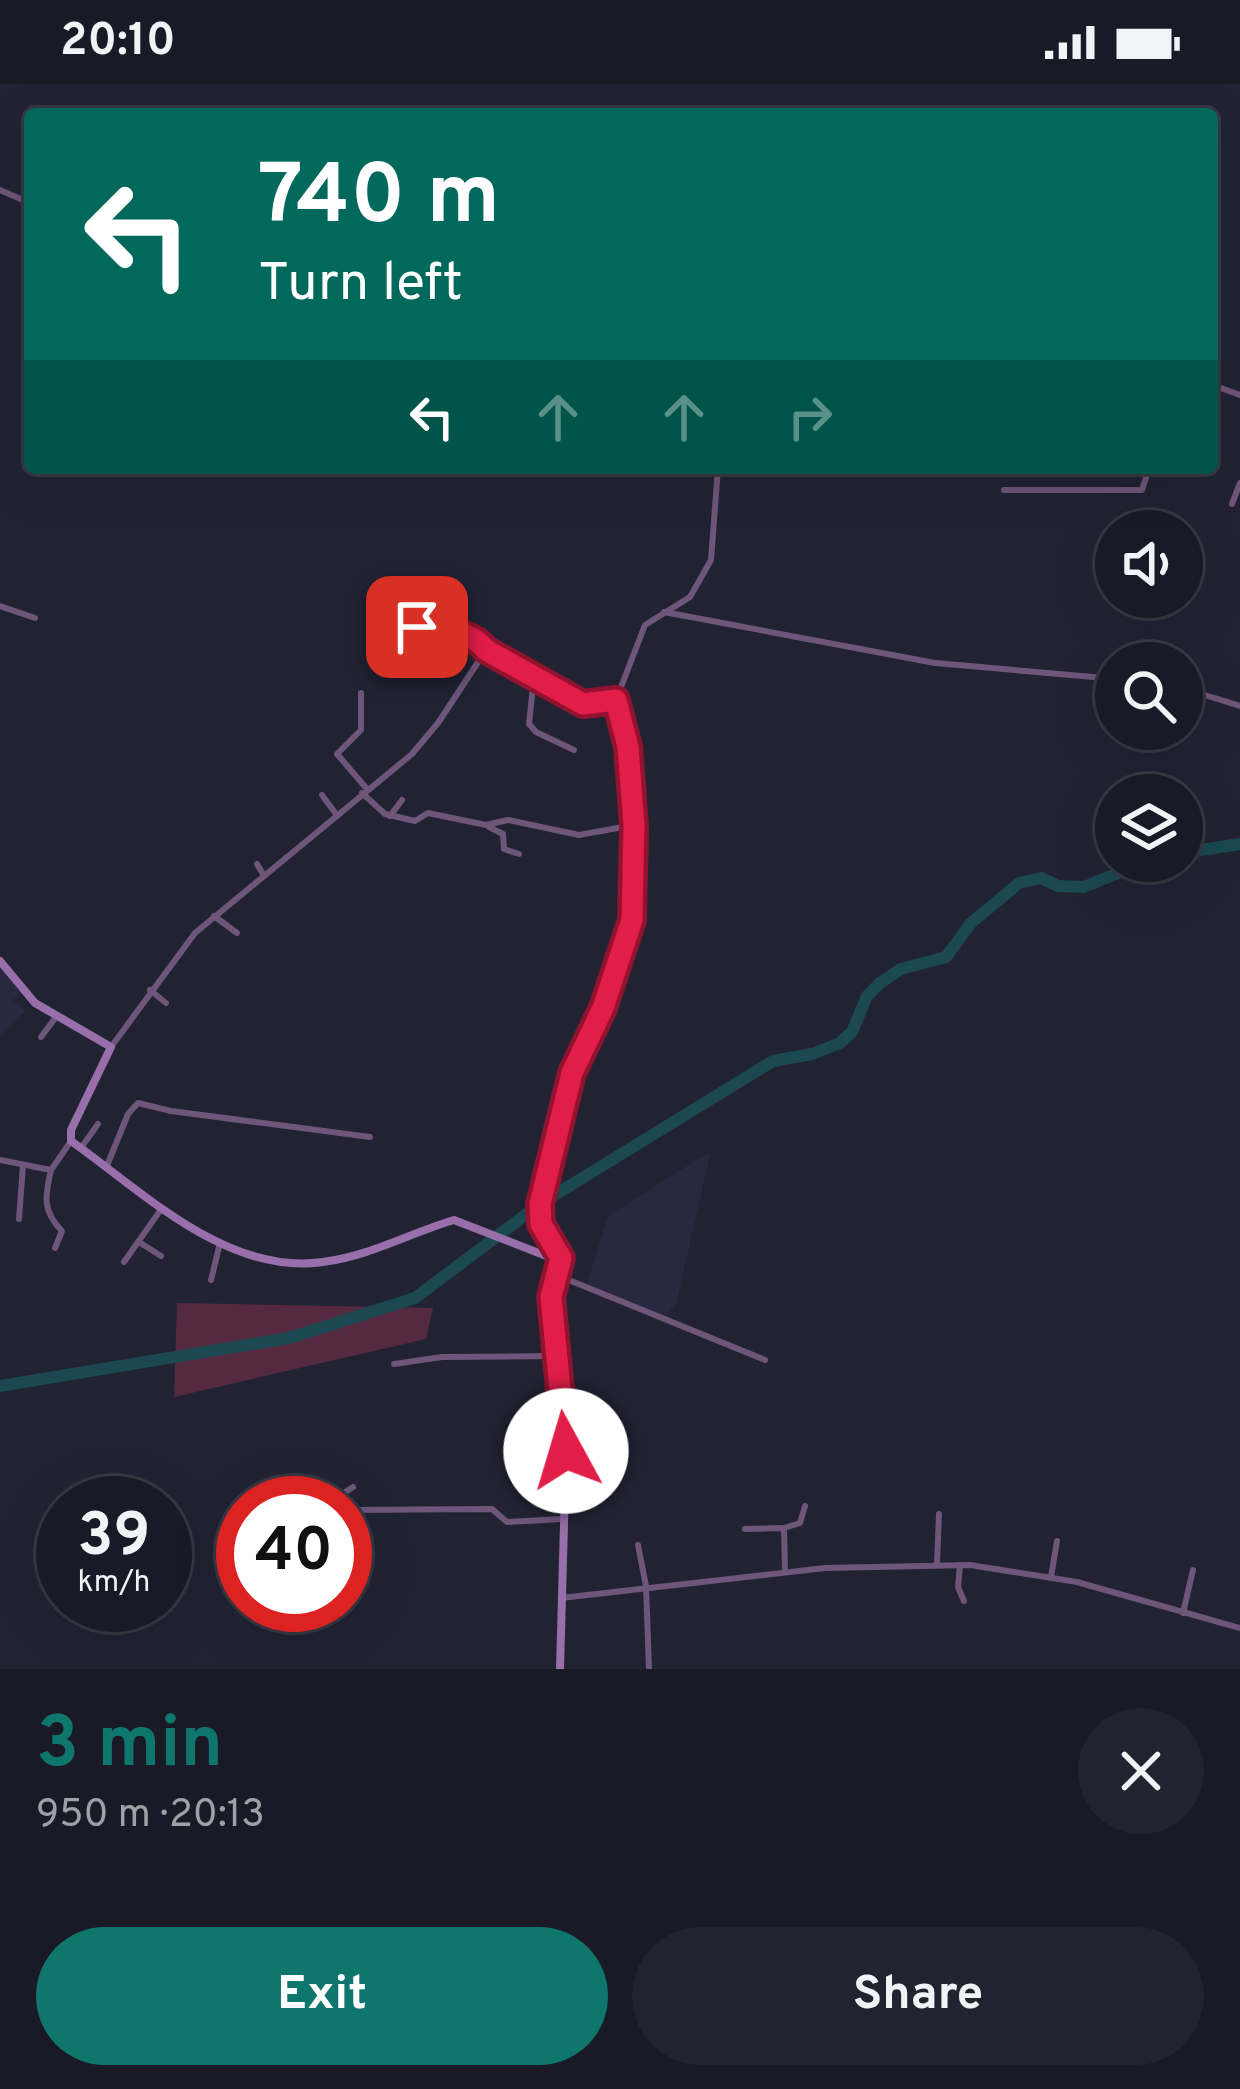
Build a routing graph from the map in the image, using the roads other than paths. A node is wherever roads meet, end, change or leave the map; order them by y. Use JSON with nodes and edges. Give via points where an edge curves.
{"nodes":[{"id":1,"x":718,"y":474,"type":"edge"},
{"id":2,"x":1147,"y":474,"type":"edge"},
{"id":3,"x":1240,"y":483,"type":"edge"},
{"id":4,"x":1004,"y":490,"type":"dead end"},
{"id":5,"x":1232,"y":504,"type":"dead end"},
{"id":6,"x":0,"y":606,"type":"edge"},
{"id":7,"x":664,"y":612,"type":"junction"},
{"id":8,"x":35,"y":618,"type":"dead end"},
{"id":9,"x":417,"y":627,"type":"dead end"},
{"id":10,"x":486,"y":650,"type":"junction"},
{"id":11,"x":534,"y":677,"type":"junction"},
{"id":12,"x":1095,"y":677,"type":"edge"},
{"id":13,"x":361,"y":693,"type":"dead end"},
{"id":14,"x":1203,"y":695,"type":"edge"},
{"id":15,"x":616,"y":700,"type":"junction"},
{"id":16,"x":1240,"y":706,"type":"edge"},
{"id":17,"x":574,"y":751,"type":"dead end"},
{"id":18,"x":364,"y":791,"type":"junction"},
{"id":19,"x":322,"y":795,"type":"dead end"},
{"id":20,"x":402,"y":800,"type":"dead end"},
{"id":21,"x":336,"y":814,"type":"junction"},
{"id":22,"x":389,"y":816,"type":"junction"},
{"id":23,"x":486,"y":825,"type":"junction"},
{"id":24,"x":634,"y":825,"type":"junction"},
{"id":25,"x":519,"y":854,"type":"dead end"},
{"id":26,"x":256,"y":864,"type":"dead end"},
{"id":27,"x":263,"y":874,"type":"junction"},
{"id":28,"x":214,"y":916,"type":"junction"},
{"id":29,"x":237,"y":933,"type":"dead end"},
{"id":30,"x":0,"y":961,"type":"edge"},
{"id":31,"x":149,"y":990,"type":"junction"},
{"id":32,"x":166,"y":1003,"type":"dead end"},
{"id":33,"x":56,"y":1017,"type":"junction"},
{"id":34,"x":41,"y":1037,"type":"dead end"},
{"id":35,"x":111,"y":1047,"type":"junction"},
{"id":36,"x":98,"y":1124,"type":"dead end"},
{"id":37,"x":370,"y":1137,"type":"dead end"},
{"id":38,"x":71,"y":1141,"type":"junction"},
{"id":39,"x":81,"y":1148,"type":"junction"},
{"id":40,"x":0,"y":1160,"type":"edge"},
{"id":41,"x":23,"y":1165,"type":"junction"},
{"id":42,"x":106,"y":1168,"type":"junction"},
{"id":43,"x":51,"y":1170,"type":"junction"},
{"id":44,"x":162,"y":1208,"type":"junction"},
{"id":45,"x":19,"y":1220,"type":"dead end"},
{"id":46,"x":140,"y":1242,"type":"junction"},
{"id":47,"x":220,"y":1243,"type":"junction"},
{"id":48,"x":55,"y":1248,"type":"dead end"},
{"id":49,"x":161,"y":1256,"type":"dead end"},
{"id":50,"x":124,"y":1262,"type":"dead end"},
{"id":51,"x":559,"y":1276,"type":"junction"},
{"id":52,"x":212,"y":1280,"type":"dead end"},
{"id":53,"x":551,"y":1289,"type":"junction"},
{"id":54,"x":556,"y":1356,"type":"junction"},
{"id":55,"x":765,"y":1360,"type":"dead end"},
{"id":56,"x":394,"y":1364,"type":"dead end"},
{"id":57,"x":565,"y":1439,"type":"junction"},
{"id":58,"x":519,"y":1447,"type":"dead end"},
{"id":59,"x":805,"y":1506,"type":"dead end"},
{"id":60,"x":372,"y":1507,"type":"edge"},
{"id":61,"x":939,"y":1514,"type":"dead end"},
{"id":62,"x":562,"y":1519,"type":"junction"},
{"id":63,"x":784,"y":1528,"type":"junction"},
{"id":64,"x":745,"y":1529,"type":"dead end"},
{"id":65,"x":1057,"y":1541,"type":"dead end"},
{"id":66,"x":638,"y":1546,"type":"dead end"},
{"id":67,"x":937,"y":1564,"type":"junction"},
{"id":68,"x":959,"y":1564,"type":"junction"},
{"id":69,"x":1192,"y":1570,"type":"dead end"},
{"id":70,"x":785,"y":1571,"type":"junction"},
{"id":71,"x":1051,"y":1577,"type":"junction"},
{"id":72,"x":646,"y":1586,"type":"junction"},
{"id":73,"x":561,"y":1598,"type":"junction"},
{"id":74,"x":964,"y":1601,"type":"dead end"},
{"id":75,"x":1183,"y":1612,"type":"junction"},
{"id":76,"x":1240,"y":1628,"type":"edge"},
{"id":77,"x":560,"y":1669,"type":"edge"},
{"id":78,"x":649,"y":1669,"type":"edge"}],
"edges":[{"from":1,"to":7,"type":"street","via":[[711,560],[689,597]]},
{"from":2,"to":4,"type":"street","via":[[1142,490]]},
{"from":3,"to":5,"type":"street"},
{"from":6,"to":8,"type":"street"},
{"from":7,"to":12,"type":"street","via":[[947,665]]},
{"from":7,"to":15,"type":"street","via":[[645,625]]},
{"from":9,"to":10,"type":"street","via":[[450,629]]},
{"from":10,"to":11,"type":"street"},
{"from":10,"to":18,"type":"street","via":[[412,754]]},
{"from":11,"to":15,"type":"street","via":[[583,704]]},
{"from":11,"to":17,"type":"street","via":[[529,724]]},
{"from":13,"to":18,"type":"street","via":[[360,733],[337,754]]},
{"from":14,"to":16,"type":"street"},
{"from":15,"to":24,"type":"street"},
{"from":18,"to":21,"type":"street"},
{"from":18,"to":22,"type":"street"},
{"from":19,"to":21,"type":"street"},
{"from":20,"to":22,"type":"street"},
{"from":21,"to":27,"type":"street"},
{"from":22,"to":23,"type":"street","via":[[417,821],[428,813]]},
{"from":23,"to":24,"type":"street","via":[[508,820],[579,835]]},
{"from":23,"to":25,"type":"street","via":[[503,834],[504,849]]},
{"from":24,"to":51,"type":"street","via":[[632,920],[572,1073],[540,1204],[541,1224],[561,1258]]},
{"from":26,"to":27,"type":"street"},
{"from":27,"to":28,"type":"street"},
{"from":28,"to":29,"type":"street"},
{"from":28,"to":31,"type":"street"},
{"from":30,"to":33,"type":"street"},
{"from":31,"to":32,"type":"street"},
{"from":31,"to":35,"type":"street"},
{"from":33,"to":34,"type":"street"},
{"from":33,"to":35,"type":"street"},
{"from":35,"to":38,"type":"street"},
{"from":36,"to":39,"type":"street"},
{"from":37,"to":42,"type":"street","via":[[138,1103]]},
{"from":38,"to":39,"type":"street"},
{"from":38,"to":43,"type":"street"},
{"from":39,"to":42,"type":"street"},
{"from":40,"to":41,"type":"street"},
{"from":41,"to":43,"type":"street"},
{"from":41,"to":45,"type":"street"},
{"from":42,"to":44,"type":"street"},
{"from":43,"to":48,"type":"street","via":[[45,1200],[62,1231]]},
{"from":44,"to":46,"type":"street"},
{"from":44,"to":47,"type":"street"},
{"from":46,"to":49,"type":"street"},
{"from":46,"to":50,"type":"street"},
{"from":47,"to":52,"type":"street"},
{"from":47,"to":53,"type":"street","via":[[313,1263],[457,1220],[543,1255],[553,1263]]},
{"from":51,"to":53,"type":"street"},
{"from":51,"to":55,"type":"street"},
{"from":53,"to":54,"type":"street"},
{"from":54,"to":56,"type":"street"},
{"from":54,"to":57,"type":"street"},
{"from":57,"to":58,"type":"street"},
{"from":57,"to":62,"type":"street"},
{"from":59,"to":63,"type":"street","via":[[800,1523]]},
{"from":60,"to":62,"type":"street","via":[[492,1509],[507,1522]]},
{"from":61,"to":67,"type":"street"},
{"from":62,"to":73,"type":"street"},
{"from":63,"to":64,"type":"street"},
{"from":63,"to":70,"type":"street"},
{"from":65,"to":71,"type":"street"},
{"from":66,"to":72,"type":"street"},
{"from":67,"to":68,"type":"street"},
{"from":67,"to":70,"type":"street"},
{"from":68,"to":71,"type":"street"},
{"from":68,"to":74,"type":"street"},
{"from":69,"to":75,"type":"street"},
{"from":70,"to":72,"type":"street"},
{"from":71,"to":75,"type":"street"},
{"from":72,"to":73,"type":"street"},
{"from":72,"to":78,"type":"street"},
{"from":73,"to":77,"type":"street"},
{"from":75,"to":76,"type":"street"}]}
